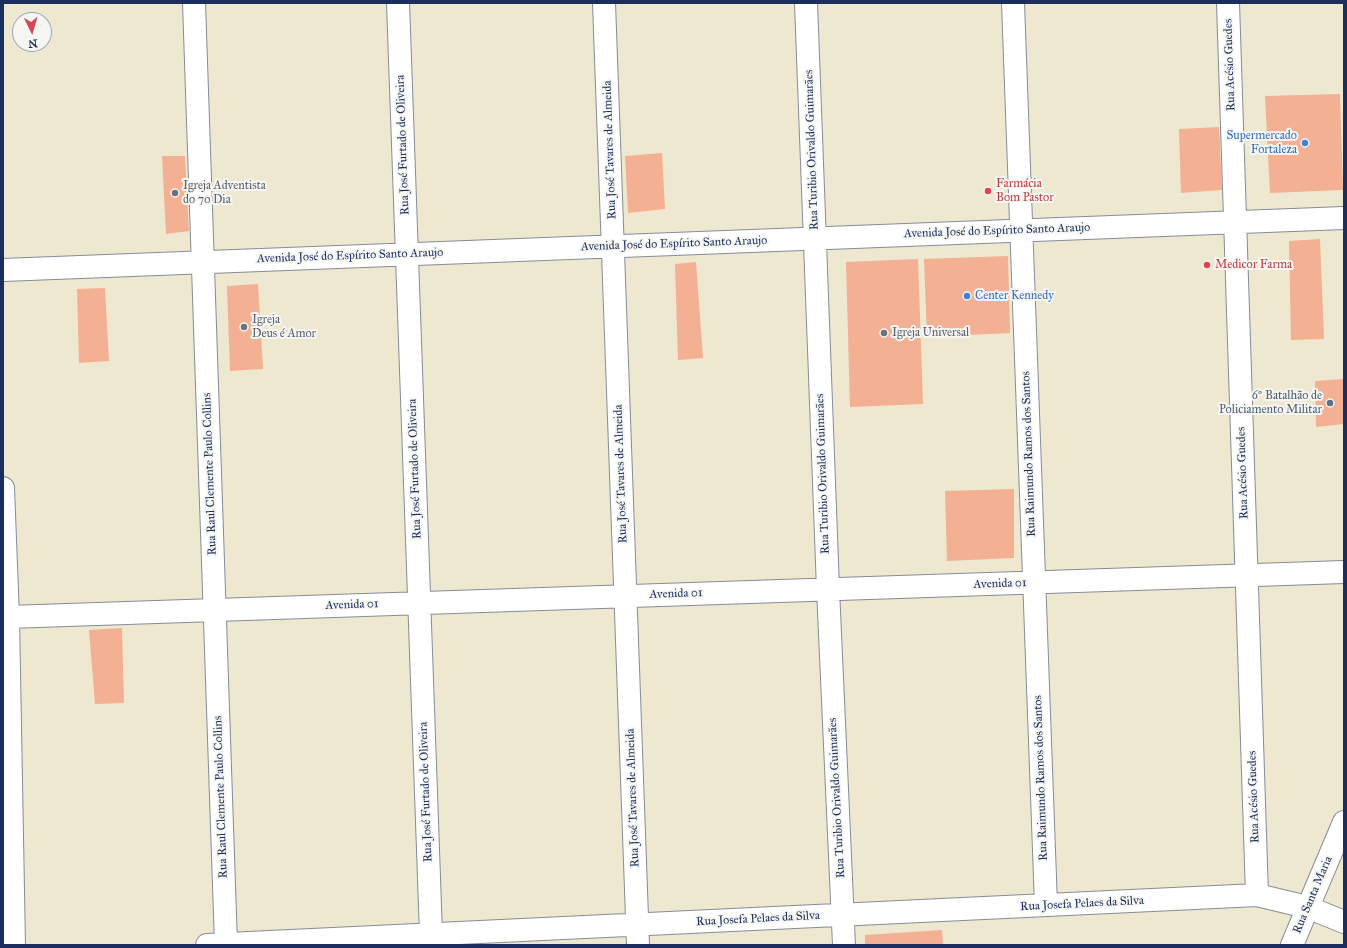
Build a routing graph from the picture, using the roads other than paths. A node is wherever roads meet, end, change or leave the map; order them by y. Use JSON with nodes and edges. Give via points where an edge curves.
{"nodes":[{"id":1,"x":194,"y":3,"type":"edge"},
{"id":2,"x":398,"y":3,"type":"edge"},
{"id":3,"x":604,"y":3,"type":"edge"},
{"id":4,"x":806,"y":3,"type":"edge"},
{"id":5,"x":1013,"y":3,"type":"edge"},
{"id":6,"x":1228,"y":3,"type":"edge"},
{"id":7,"x":1344,"y":218,"type":"edge"},
{"id":8,"x":1235,"y":222,"type":"junction"},
{"id":9,"x":1022,"y":230,"type":"junction"},
{"id":10,"x":815,"y":238,"type":"junction"},
{"id":11,"x":613,"y":246,"type":"junction"},
{"id":12,"x":407,"y":254,"type":"junction"},
{"id":13,"x":203,"y":262,"type":"junction"},
{"id":14,"x":3,"y":270,"type":"edge"},
{"id":15,"x":3,"y":488,"type":"edge"},
{"id":16,"x":1344,"y":572,"type":"edge"},
{"id":17,"x":1247,"y":575,"type":"junction"},
{"id":18,"x":1034,"y":582,"type":"junction"},
{"id":19,"x":828,"y":589,"type":"junction"},
{"id":20,"x":626,"y":596,"type":"junction"},
{"id":21,"x":419,"y":603,"type":"junction"},
{"id":22,"x":215,"y":610,"type":"junction"},
{"id":23,"x":8,"y":617,"type":"junction"},
{"id":24,"x":1344,"y":822,"type":"edge"},
{"id":25,"x":1257,"y":895,"type":"junction"},
{"id":26,"x":1046,"y":905,"type":"junction"},
{"id":27,"x":1307,"y":907,"type":"junction"},
{"id":28,"x":842,"y":915,"type":"junction"},
{"id":29,"x":1344,"y":922,"type":"edge"},
{"id":30,"x":431,"y":934,"type":"junction"},
{"id":31,"x":637,"y":935,"type":"edge"},
{"id":32,"x":14,"y":945,"type":"edge"},
{"id":33,"x":217,"y":945,"type":"edge"},
{"id":34,"x":844,"y":945,"type":"edge"},
{"id":35,"x":1292,"y":945,"type":"edge"}],
"edges":[{"from":1,"to":13,"type":"street","name":"Rua Raul Clemente Paulo Collins"},
{"from":2,"to":12,"type":"street","name":"Rua José Furtado de Oliveira"},
{"from":3,"to":11,"type":"street","name":"Rua José Tavares de Almeida"},
{"from":4,"to":10,"type":"street","name":"Rua Turibio Orivaldo Guimarães"},
{"from":5,"to":9,"type":"street","name":"Rua Raimundo Ramos dos Santos"},
{"from":6,"to":8,"type":"street","name":"Rua Acésio Guedes"},
{"from":7,"to":8,"type":"street","name":"Avenida José do Espírito Santo Araujo"},
{"from":8,"to":9,"type":"street","name":"Avenida José do Espírito Santo Araujo"},
{"from":8,"to":17,"type":"street","name":"Rua Acésio Guedes"},
{"from":9,"to":10,"type":"street","name":"Avenida José do Espírito Santo Araujo"},
{"from":9,"to":18,"type":"street","name":"Rua Raimundo Ramos dos Santos"},
{"from":10,"to":11,"type":"street","name":"Avenida José do Espírito Santo Araujo"},
{"from":10,"to":19,"type":"street","name":"Rua Turibio Orivaldo Guimarães"},
{"from":11,"to":12,"type":"street","name":"Avenida José do Espírito Santo Araujo"},
{"from":11,"to":20,"type":"street","name":"Rua José Tavares de Almeida"},
{"from":12,"to":13,"type":"street","name":"Avenida José do Espírito Santo Araujo"},
{"from":12,"to":21,"type":"street","name":"Rua José Furtado de Oliveira"},
{"from":13,"to":14,"type":"street","name":"Avenida José do Espírito Santo Araujo"},
{"from":13,"to":22,"type":"street","name":"Rua Raul Clemente Paulo Collins"},
{"from":15,"to":23,"type":"street"},
{"from":16,"to":17,"type":"street","name":"Avenida 01"},
{"from":17,"to":18,"type":"street","name":"Avenida 01"},
{"from":17,"to":25,"type":"street","name":"Rua Acésio Guedes"},
{"from":18,"to":19,"type":"street","name":"Avenida 01"},
{"from":18,"to":26,"type":"street","name":"Rua Raimundo Ramos dos Santos"},
{"from":19,"to":20,"type":"street","name":"Avenida 01"},
{"from":19,"to":28,"type":"street","name":"Rua Turibio Orivaldo Guimarães"},
{"from":20,"to":21,"type":"street","name":"Avenida 01"},
{"from":20,"to":31,"type":"street","name":"Rua José Tavares de Almeida"},
{"from":21,"to":22,"type":"street","name":"Avenida 01"},
{"from":21,"to":30,"type":"street","name":"Rua José Furtado de Oliveira"},
{"from":22,"to":23,"type":"street","name":"Avenida 01"},
{"from":22,"to":33,"type":"street","name":"Rua Raul Clemente Paulo Collins"},
{"from":23,"to":32,"type":"street"},
{"from":24,"to":27,"type":"street","name":"Rua Santa Maria"},
{"from":25,"to":26,"type":"street","name":"Rua Josefa Pelaes da Silva"},
{"from":25,"to":27,"type":"street","name":"Rua Josefa Pelaes da Silva"},
{"from":26,"to":28,"type":"street","name":"Rua Josefa Pelaes da Silva"},
{"from":27,"to":29,"type":"street","name":"Rua Josefa Pelaes da Silva"},
{"from":27,"to":35,"type":"street","name":"Rua Santa Maria"},
{"from":28,"to":31,"type":"street","name":"Rua Josefa Pelaes da Silva"},
{"from":28,"to":34,"type":"street","name":"Rua Turibio Orivaldo Guimarães"},
{"from":30,"to":31,"type":"street","name":"Rua Josefa Pelaes da Silva"},
{"from":30,"to":33,"type":"street","name":"Rua Josefa Pelaes da Silva"}]}
